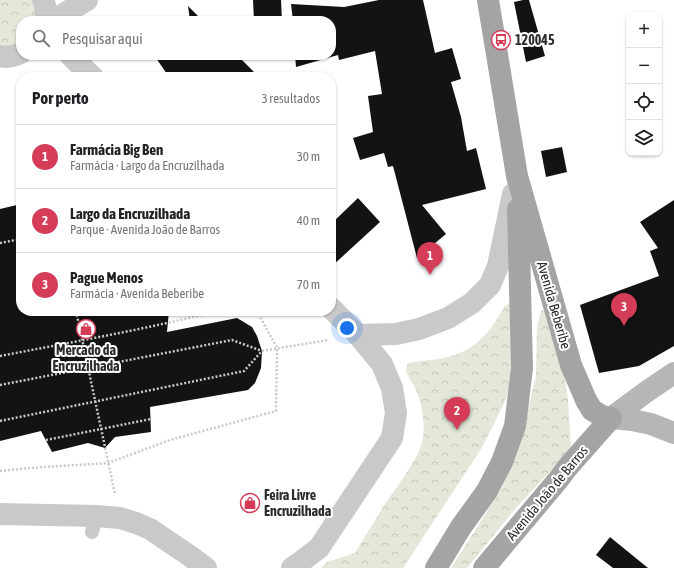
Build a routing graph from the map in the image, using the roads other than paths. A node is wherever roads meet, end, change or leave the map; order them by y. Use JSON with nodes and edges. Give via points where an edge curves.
{"nodes":[{"id":1,"x":43,"y":0,"type":"edge"},
{"id":2,"x":87,"y":0,"type":"edge"},
{"id":3,"x":488,"y":0,"type":"edge"},
{"id":4,"x":46,"y":16,"type":"edge"},
{"id":5,"x":60,"y":16,"type":"edge"},
{"id":6,"x":16,"y":55,"type":"edge"},
{"id":7,"x":0,"y":56,"type":"edge"},
{"id":8,"x":75,"y":60,"type":"edge"},
{"id":9,"x":88,"y":72,"type":"edge"},
{"id":10,"x":517,"y":176,"type":"junction"},
{"id":11,"x":336,"y":313,"type":"edge"},
{"id":12,"x":358,"y":334,"type":"junction"},
{"id":13,"x":674,"y":373,"type":"edge"},
{"id":14,"x":611,"y":418,"type":"junction"},
{"id":15,"x":674,"y":433,"type":"edge"},
{"id":16,"x":0,"y":514,"type":"edge"},
{"id":17,"x":206,"y":568,"type":"edge"},
{"id":18,"x":292,"y":568,"type":"edge"},
{"id":19,"x":436,"y":568,"type":"edge"},
{"id":20,"x":484,"y":568,"type":"edge"}],
"edges":[{"from":1,"to":4,"type":"street"},
{"from":2,"to":5,"type":"street"},
{"from":3,"to":10,"type":"main road","name":"Avenida Beberibe"},
{"from":6,"to":7,"type":"street"},
{"from":8,"to":9,"type":"street"},
{"from":10,"to":12,"type":"street","via":[[498,266],[490,284],[472,303],[448,318],[419,329],[396,334]]},
{"from":10,"to":14,"type":"main road","name":"Avenida Beberibe","via":[[571,365],[592,410]]},
{"from":10,"to":19,"type":"main road","name":"Avenida Beberibe","via":[[522,368],[515,426],[502,462],[487,491]]},
{"from":11,"to":12,"type":"street"},
{"from":12,"to":18,"type":"street","via":[[382,364],[392,388],[396,413],[392,438],[319,548]]},
{"from":13,"to":14,"type":"main road"},
{"from":14,"to":15,"type":"main road","via":[[651,424]]},
{"from":14,"to":20,"type":"main road","name":"Avenida João de Barros"},
{"from":16,"to":17,"type":"street","via":[[94,524],[120,518],[150,529]]}]}
